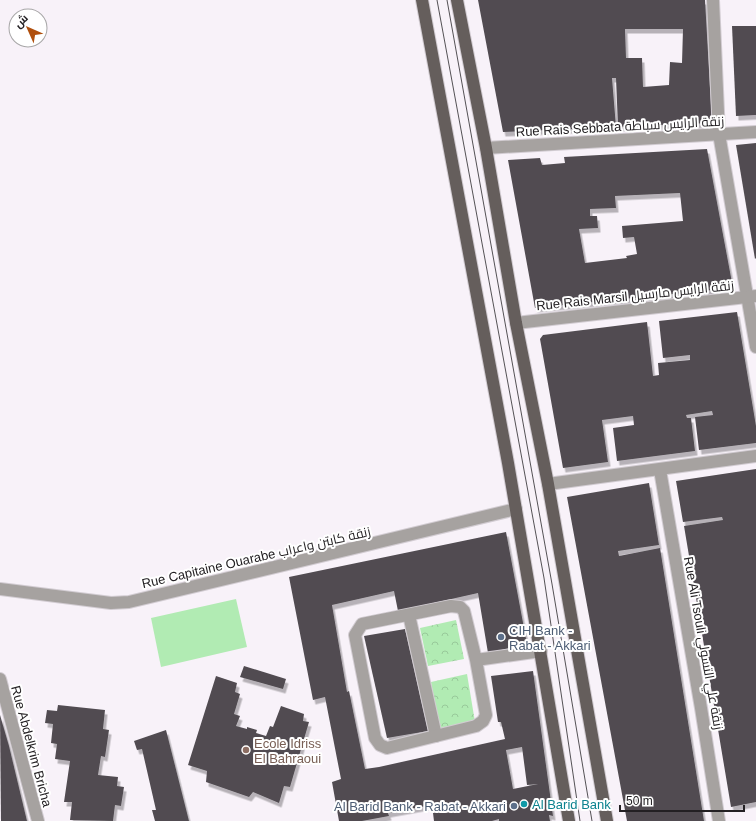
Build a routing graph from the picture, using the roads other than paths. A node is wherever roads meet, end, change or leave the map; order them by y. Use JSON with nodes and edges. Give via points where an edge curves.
{"nodes":[{"id":1,"x":422,"y":0,"type":"edge"},
{"id":2,"x":457,"y":0,"type":"edge"},
{"id":3,"x":713,"y":0,"type":"edge"},
{"id":4,"x":756,"y":132,"type":"edge"},
{"id":5,"x":720,"y":134,"type":"junction"},
{"id":6,"x":486,"y":148,"type":"junction"},
{"id":7,"x":752,"y":296,"type":"edge"},
{"id":8,"x":516,"y":323,"type":"junction"},
{"id":9,"x":756,"y":347,"type":"edge"},
{"id":10,"x":756,"y":456,"type":"edge"},
{"id":11,"x":660,"y":470,"type":"junction"},
{"id":12,"x":548,"y":484,"type":"junction"},
{"id":13,"x":516,"y":509,"type":"junction"},
{"id":14,"x":0,"y":589,"type":"edge"},
{"id":15,"x":409,"y":615,"type":"junction"},
{"id":16,"x":541,"y":651,"type":"junction"},
{"id":17,"x":476,"y":660,"type":"junction"},
{"id":18,"x":0,"y":679,"type":"edge"},
{"id":19,"x":436,"y":736,"type":"junction"},
{"id":20,"x":38,"y":821,"type":"edge"},
{"id":21,"x":569,"y":821,"type":"edge"},
{"id":22,"x":607,"y":821,"type":"edge"},
{"id":23,"x":718,"y":821,"type":"edge"}],
"edges":[{"from":1,"to":13,"type":"main road"},
{"from":2,"to":6,"type":"main road"},
{"from":3,"to":5,"type":"street"},
{"from":4,"to":5,"type":"street","name":"Rue Rais Sebbata زنقة الرايس سباطة"},
{"from":5,"to":6,"type":"street","name":"Rue Rais Sebbata زنقة الرايس سباطة"},
{"from":5,"to":7,"type":"street"},
{"from":6,"to":8,"type":"main road"},
{"from":7,"to":8,"type":"street","name":"Rue Rais Marsil زنقة الرايس مارسيل"},
{"from":7,"to":9,"type":"street"},
{"from":8,"to":12,"type":"main road"},
{"from":10,"to":11,"type":"street"},
{"from":11,"to":12,"type":"street"},
{"from":11,"to":23,"type":"street","name":"Rue Ali Tsouli زنقة علي التسولي"},
{"from":12,"to":22,"type":"main road"},
{"from":13,"to":14,"type":"street","name":"Rue Capitaine Ouarabe زنقة كابتن واعراب","via":[[129,602],[111,603]]},
{"from":13,"to":16,"type":"main road"},
{"from":15,"to":17,"type":"street","via":[[451,606],[460,607],[464,611]]},
{"from":15,"to":19,"type":"street"},
{"from":15,"to":19,"type":"street","via":[[362,624],[355,635],[376,738],[380,745],[387,748]]},
{"from":16,"to":17,"type":"street"},
{"from":16,"to":21,"type":"main road"},
{"from":17,"to":19,"type":"street","via":[[486,715],[483,721],[476,726]]},
{"from":18,"to":20,"type":"street","name":"Rue Abdelkrim Bricha"}]}
